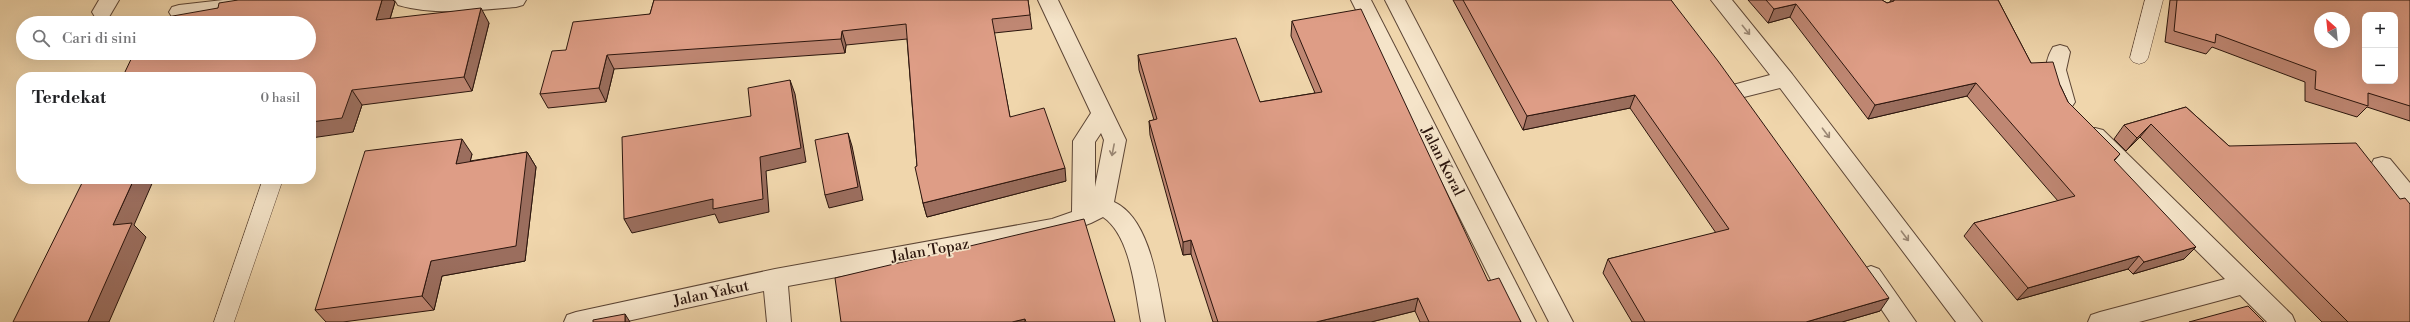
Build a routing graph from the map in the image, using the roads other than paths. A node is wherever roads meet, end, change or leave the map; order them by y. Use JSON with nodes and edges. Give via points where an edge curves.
{"nodes":[{"id":1,"x":283,"y":0,"type":"edge"},
{"id":2,"x":405,"y":0,"type":"edge"},
{"id":3,"x":516,"y":0,"type":"edge"},
{"id":4,"x":1048,"y":0,"type":"edge"},
{"id":5,"x":1361,"y":0,"type":"edge"},
{"id":6,"x":1395,"y":0,"type":"edge"},
{"id":7,"x":1721,"y":0,"type":"edge"},
{"id":8,"x":2154,"y":0,"type":"edge"},
{"id":9,"x":179,"y":12,"type":"dead end"},
{"id":10,"x":2060,"y":52,"type":"dead end"},
{"id":11,"x":2139,"y":58,"type":"dead end"},
{"id":12,"x":1723,"y":72,"type":"edge"},
{"id":13,"x":1785,"y":79,"type":"junction"},
{"id":14,"x":1736,"y":91,"type":"junction"},
{"id":15,"x":1750,"y":110,"type":"edge"},
{"id":16,"x":1101,"y":115,"type":"junction"},
{"id":17,"x":2382,"y":165,"type":"dead end"},
{"id":18,"x":271,"y":184,"type":"edge"},
{"id":19,"x":2410,"y":198,"type":"edge"},
{"id":20,"x":1089,"y":208,"type":"junction"},
{"id":21,"x":1858,"y":258,"type":"edge"},
{"id":22,"x":775,"y":279,"type":"junction"},
{"id":23,"x":2245,"y":284,"type":"junction"},
{"id":24,"x":224,"y":322,"type":"edge"},
{"id":25,"x":576,"y":322,"type":"edge"},
{"id":26,"x":779,"y":322,"type":"edge"},
{"id":27,"x":1153,"y":322,"type":"edge"},
{"id":28,"x":1524,"y":322,"type":"edge"},
{"id":29,"x":1561,"y":322,"type":"edge"},
{"id":30,"x":1904,"y":322,"type":"edge"},
{"id":31,"x":1970,"y":322,"type":"edge"},
{"id":32,"x":2100,"y":322,"type":"edge"},
{"id":33,"x":2283,"y":322,"type":"edge"}],
"edges":[{"from":1,"to":9,"type":"street"},
{"from":2,"to":3,"type":"street","via":[[445,5]]},
{"from":4,"to":16,"type":"street"},
{"from":5,"to":28,"type":"street","name":"Jalan Koral"},
{"from":6,"to":29,"type":"street"},
{"from":7,"to":13,"type":"street","one_way":true},
{"from":8,"to":11,"type":"lane"},
{"from":10,"to":23,"type":"street","via":[[2055,60],[2058,89],[2067,108]]},
{"from":12,"to":14,"type":"street"},
{"from":13,"to":14,"type":"street"},
{"from":13,"to":31,"type":"street","one_way":true},
{"from":14,"to":15,"type":"street"},
{"from":16,"to":20,"type":"street","via":[[1084,141]]},
{"from":16,"to":20,"type":"street","one_way":true,"via":[[1115,140]]},
{"from":17,"to":19,"type":"street"},
{"from":18,"to":24,"type":"lane"},
{"from":20,"to":22,"type":"street","name":"Jalan Topaz","via":[[1054,228]]},
{"from":20,"to":27,"type":"street","via":[[1117,215],[1130,231]]},
{"from":21,"to":30,"type":"street"},
{"from":22,"to":25,"type":"street","name":"Jalan Yakut"},
{"from":22,"to":26,"type":"street"},
{"from":23,"to":32,"type":"street"},
{"from":23,"to":33,"type":"street"}]}
